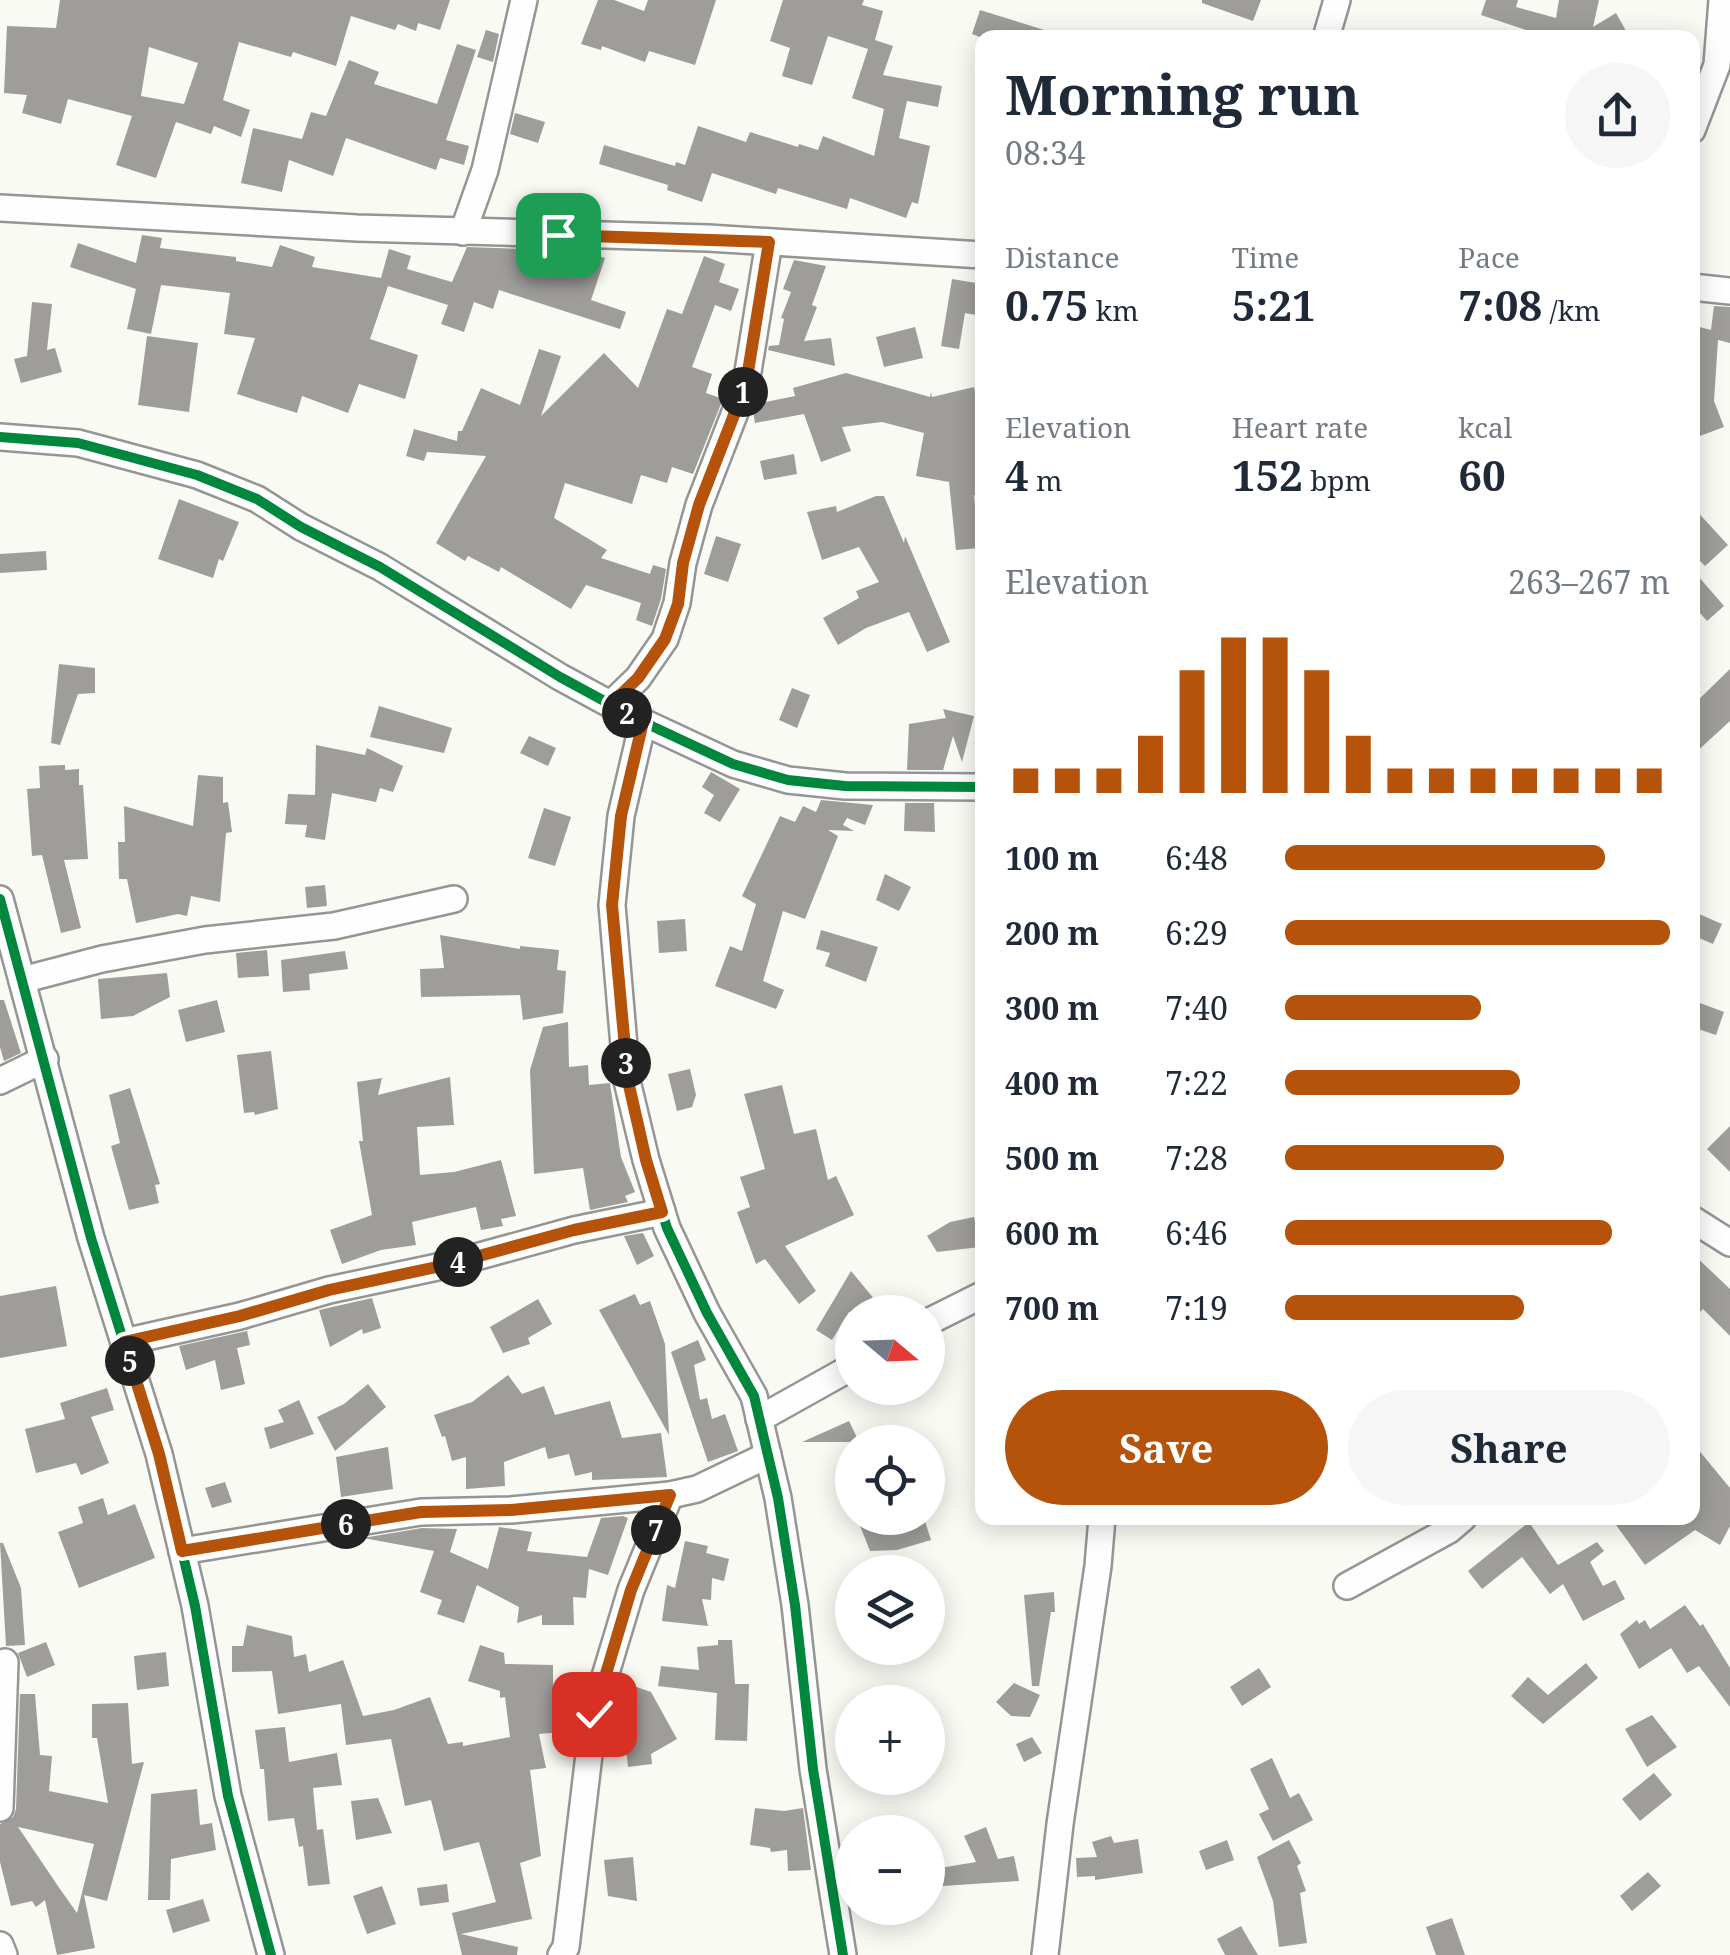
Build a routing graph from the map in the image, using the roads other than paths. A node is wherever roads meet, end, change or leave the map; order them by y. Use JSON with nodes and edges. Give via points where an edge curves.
{"nodes":[{"id":1,"x":524,"y":0,"type":"edge"},
{"id":2,"x":1337,"y":0,"type":"edge"},
{"id":3,"x":1722,"y":0,"type":"edge"},
{"id":4,"x":1328,"y":30,"type":"edge"},
{"id":5,"x":1700,"y":109,"type":"edge"},
{"id":6,"x":0,"y":208,"type":"edge"},
{"id":7,"x":463,"y":232,"type":"junction"},
{"id":8,"x":769,"y":242,"type":"junction"},
{"id":9,"x":975,"y":255,"type":"edge"},
{"id":10,"x":1700,"y":288,"type":"edge"},
{"id":11,"x":1730,"y":291,"type":"edge"},
{"id":12,"x":0,"y":437,"type":"edge"},
{"id":13,"x":611,"y":704,"type":"junction"},
{"id":14,"x":643,"y":722,"type":"junction"},
{"id":15,"x":975,"y":787,"type":"edge"},
{"id":16,"x":0,"y":899,"type":"edge"},
{"id":17,"x":454,"y":900,"type":"dead end"},
{"id":18,"x":22,"y":980,"type":"junction"},
{"id":19,"x":45,"y":1058,"type":"junction"},
{"id":20,"x":0,"y":1081,"type":"edge"},
{"id":21,"x":662,"y":1212,"type":"junction"},
{"id":22,"x":1700,"y":1224,"type":"edge"},
{"id":23,"x":1730,"y":1243,"type":"edge"},
{"id":24,"x":975,"y":1298,"type":"edge"},
{"id":25,"x":945,"y":1314,"type":"edge"},
{"id":26,"x":124,"y":1342,"type":"junction"},
{"id":27,"x":835,"y":1377,"type":"edge"},
{"id":28,"x":759,"y":1419,"type":"junction"},
{"id":29,"x":768,"y":1456,"type":"junction"},
{"id":30,"x":670,"y":1495,"type":"junction"},
{"id":31,"x":1101,"y":1525,"type":"edge"},
{"id":32,"x":1455,"y":1525,"type":"edge"},
{"id":33,"x":182,"y":1551,"type":"junction"},
{"id":34,"x":1346,"y":1586,"type":"dead end"},
{"id":35,"x":5,"y":1662,"type":"dead end"},
{"id":36,"x":0,"y":1808,"type":"edge"},
{"id":37,"x":0,"y":1944,"type":"edge"},
{"id":38,"x":4,"y":1955,"type":"edge"},
{"id":39,"x":271,"y":1955,"type":"edge"},
{"id":40,"x":562,"y":1955,"type":"edge"},
{"id":41,"x":843,"y":1955,"type":"edge"},
{"id":42,"x":1046,"y":1955,"type":"edge"}],
"edges":[{"from":1,"to":7,"type":"street","via":[[486,170]]},
{"from":2,"to":4,"type":"street"},
{"from":3,"to":5,"type":"street","via":[[1717,65]]},
{"from":6,"to":7,"type":"street"},
{"from":7,"to":8,"type":"street"},
{"from":8,"to":9,"type":"street"},
{"from":8,"to":13,"type":"street","via":[[746,384],[699,505],[678,604],[665,639]]},
{"from":10,"to":11,"type":"street"},
{"from":12,"to":13,"type":"street","via":[[78,443],[257,499]]},
{"from":13,"to":14,"type":"street"},
{"from":14,"to":15,"type":"street","via":[[733,764],[788,780]]},
{"from":14,"to":21,"type":"street","via":[[621,816],[612,905],[628,1081]]},
{"from":16,"to":18,"type":"street"},
{"from":17,"to":18,"type":"street","via":[[334,926],[102,959]]},
{"from":18,"to":19,"type":"street"},
{"from":19,"to":20,"type":"street"},
{"from":19,"to":26,"type":"street"},
{"from":21,"to":26,"type":"street"},
{"from":21,"to":28,"type":"street","via":[[707,1314],[754,1396]]},
{"from":22,"to":23,"type":"street"},
{"from":24,"to":25,"type":"street"},
{"from":26,"to":33,"type":"street"},
{"from":27,"to":28,"type":"street"},
{"from":28,"to":29,"type":"street"},
{"from":29,"to":30,"type":"street"},
{"from":29,"to":41,"type":"street"},
{"from":30,"to":33,"type":"street","via":[[421,1512]]},
{"from":30,"to":40,"type":"street","via":[[631,1590],[594,1714]]},
{"from":31,"to":42,"type":"street"},
{"from":32,"to":34,"type":"street"},
{"from":33,"to":39,"type":"street","via":[[228,1796]]},
{"from":35,"to":36,"type":"street"},
{"from":37,"to":38,"type":"street"}]}
